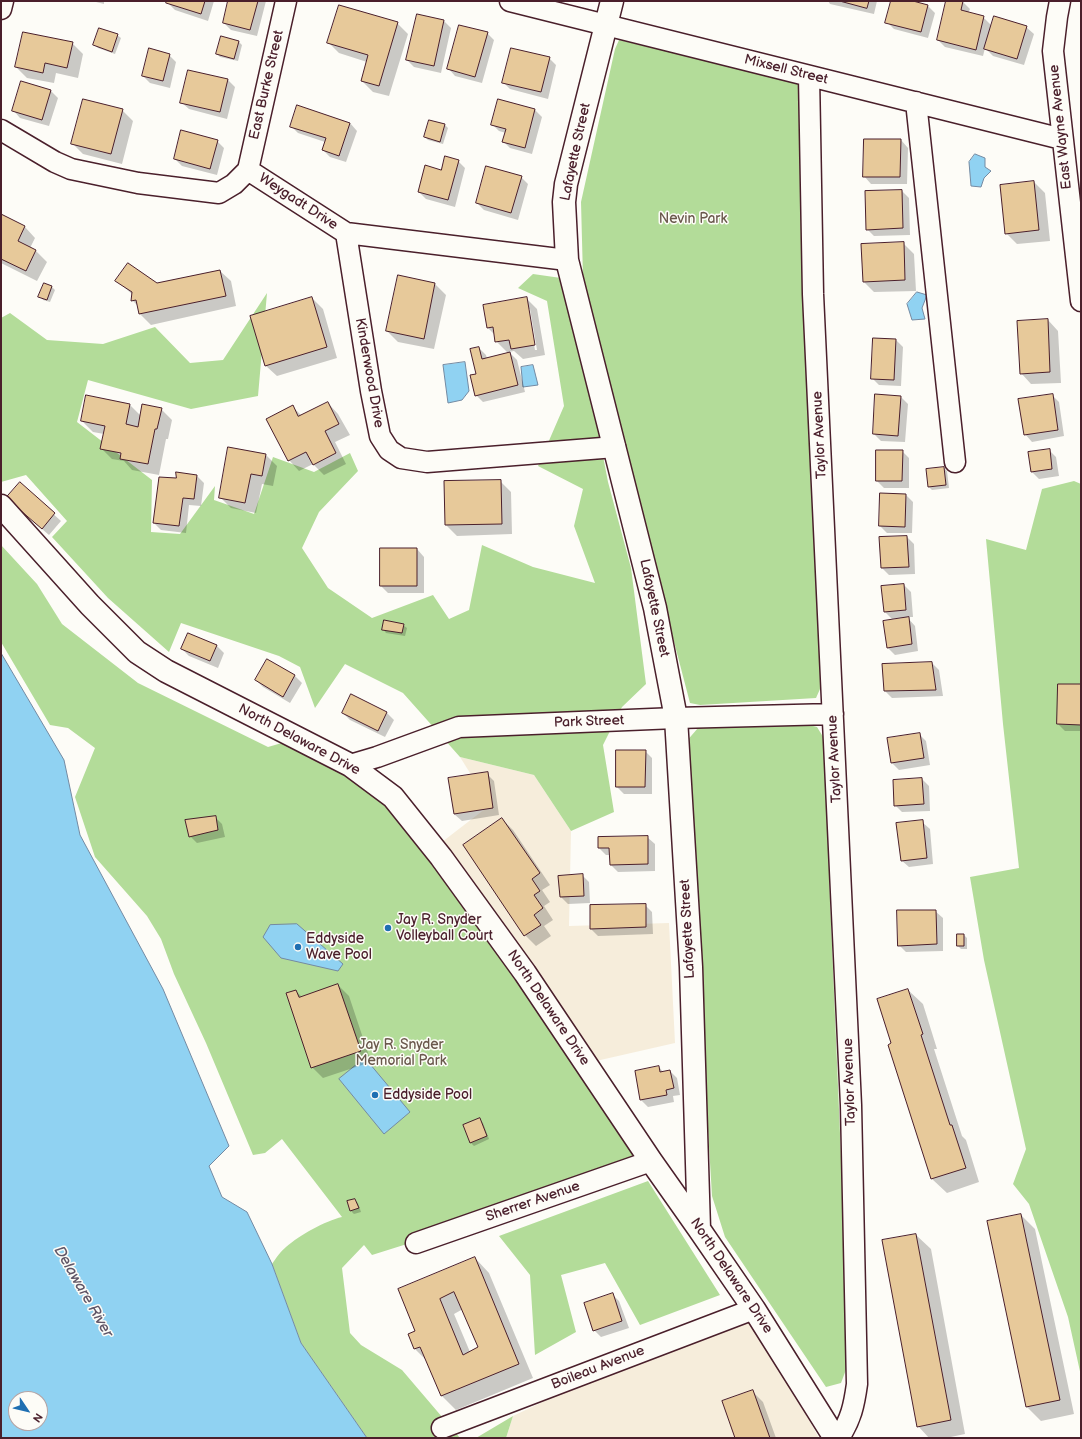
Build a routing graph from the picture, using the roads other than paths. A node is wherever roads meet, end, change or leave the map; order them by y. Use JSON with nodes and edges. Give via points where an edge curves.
{"nodes":[{"id":1,"x":3,"y":1,"type":"edge"},
{"id":2,"x":286,"y":1,"type":"edge"},
{"id":3,"x":510,"y":1,"type":"edge"},
{"id":4,"x":612,"y":1,"type":"edge"},
{"id":5,"x":1060,"y":1,"type":"edge"},
{"id":6,"x":1,"y":9,"type":"edge"},
{"id":7,"x":606,"y":25,"type":"junction"},
{"id":8,"x":809,"y":76,"type":"junction"},
{"id":9,"x":916,"y":102,"type":"junction"},
{"id":10,"x":1,"y":130,"type":"edge"},
{"id":11,"x":1062,"y":139,"type":"junction"},
{"id":12,"x":248,"y":170,"type":"junction"},
{"id":13,"x":346,"y":233,"type":"junction"},
{"id":14,"x":567,"y":260,"type":"junction"},
{"id":15,"x":1081,"y":302,"type":"edge"},
{"id":16,"x":615,"y":447,"type":"junction"},
{"id":17,"x":955,"y":462,"type":"dead end"},
{"id":18,"x":1,"y":506,"type":"edge"},
{"id":19,"x":833,"y":714,"type":"junction"},
{"id":20,"x":676,"y":718,"type":"junction"},
{"id":21,"x":350,"y":765,"type":"junction"},
{"id":22,"x":651,"y":1161,"type":"junction"},
{"id":23,"x":699,"y":1228,"type":"junction"},
{"id":24,"x":416,"y":1243,"type":"dead end"},
{"id":25,"x":754,"y":1309,"type":"junction"},
{"id":26,"x":442,"y":1428,"type":"dead end"},
{"id":27,"x":835,"y":1438,"type":"edge"},
{"id":28,"x":839,"y":1438,"type":"edge"}],
"edges":[{"from":1,"to":6,"type":"street"},
{"from":2,"to":12,"type":"street","name":"East Burke Street"},
{"from":3,"to":7,"type":"street","name":"Mixsell Street"},
{"from":4,"to":7,"type":"main road","name":"Lafayette Street"},
{"from":5,"to":11,"type":"street","name":"East Wayne Avenue","via":[[1053,51]]},
{"from":7,"to":8,"type":"street","name":"Mixsell Street"},
{"from":7,"to":14,"type":"main road","name":"Lafayette Street","via":[[566,184],[564,202]]},
{"from":8,"to":9,"type":"street","name":"Mixsell Street"},
{"from":8,"to":19,"type":"street","name":"Taylor Avenue","via":[[813,294]]},
{"from":9,"to":11,"type":"street","name":"Mixsell Street"},
{"from":9,"to":17,"type":"street"},
{"from":10,"to":12,"type":"street","name":"Weygadt Drive","via":[[71,170],[138,183],[219,193],[234,184]]},
{"from":11,"to":15,"type":"street","name":"East Wayne Avenue"},
{"from":12,"to":13,"type":"street","name":"Weygadt Drive"},
{"from":13,"to":14,"type":"street","name":"Weygadt Drive"},
{"from":13,"to":16,"type":"street","name":"Kinderwood Drive","via":[[380,436],[389,450],[401,458],[427,462]]},
{"from":14,"to":16,"type":"main road","name":"Lafayette Street"},
{"from":16,"to":20,"type":"main road","name":"Lafayette Street","via":[[655,608]]},
{"from":18,"to":21,"type":"main road","name":"North Delaware Drive","via":[[90,605],[137,652],[166,671]]},
{"from":19,"to":20,"type":"street","name":"Park Street"},
{"from":19,"to":28,"type":"street","name":"Taylor Avenue","via":[[851,1105],[857,1384],[848,1423]]},
{"from":20,"to":21,"type":"street","name":"Park Street","via":[[459,727]]},
{"from":20,"to":23,"type":"main road","name":"Lafayette Street","via":[[690,967]]},
{"from":21,"to":22,"type":"main road","name":"North Delaware Drive","via":[[393,797],[442,857],[525,973]]},
{"from":22,"to":23,"type":"main road","name":"North Delaware Drive"},
{"from":22,"to":24,"type":"street","name":"Sherrer Avenue"},
{"from":23,"to":25,"type":"main road","name":"North Delaware Drive"},
{"from":25,"to":26,"type":"street","name":"Boileau Avenue"},
{"from":25,"to":27,"type":"main road","name":"North Delaware Drive"}]}
